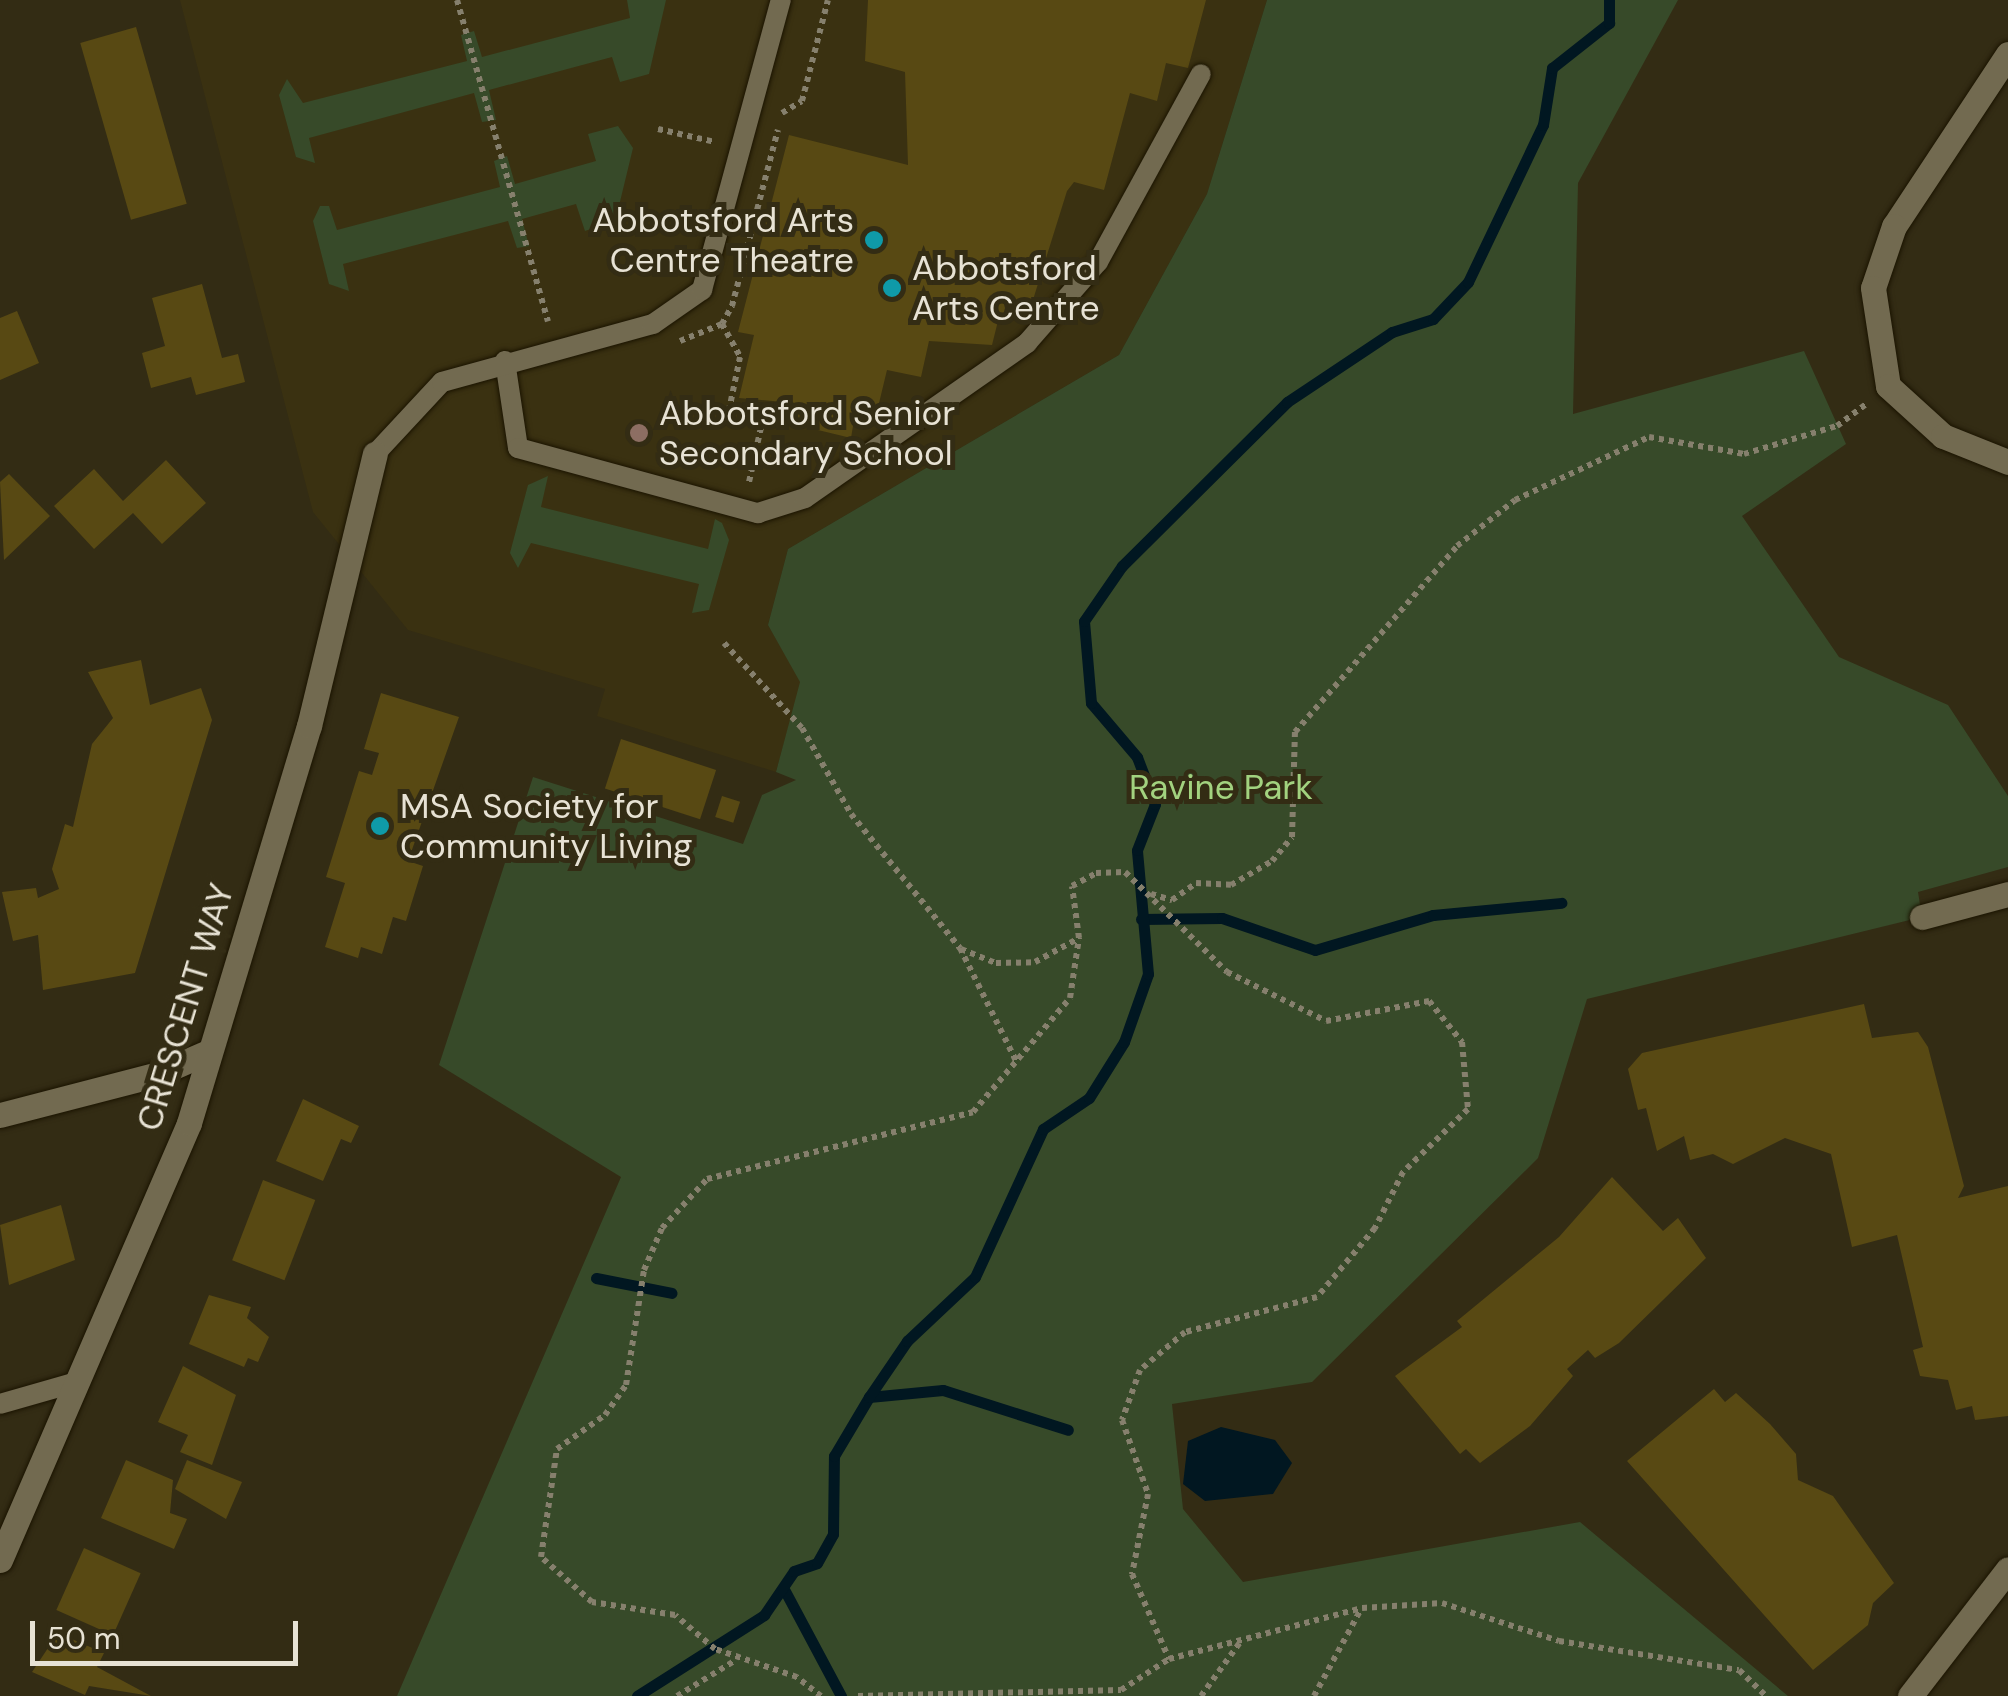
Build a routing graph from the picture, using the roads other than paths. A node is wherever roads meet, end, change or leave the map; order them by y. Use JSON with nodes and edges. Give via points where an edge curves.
{"nodes":[{"id":1,"x":781,"y":0,"type":"edge"},
{"id":2,"x":2008,"y":54,"type":"edge"},
{"id":3,"x":1201,"y":74,"type":"dead end"},
{"id":4,"x":505,"y":361,"type":"junction"},
{"id":5,"x":375,"y":454,"type":"joint"},
{"id":6,"x":2008,"y":462,"type":"edge"},
{"id":7,"x":2008,"y":894,"type":"edge"},
{"id":8,"x":1922,"y":917,"type":"dead end"},
{"id":9,"x":208,"y":1052,"type":"junction"},
{"id":10,"x":0,"y":1115,"type":"edge"},
{"id":11,"x":80,"y":1381,"type":"junction"},
{"id":12,"x":0,"y":1404,"type":"edge"},
{"id":13,"x":0,"y":1560,"type":"edge"},
{"id":14,"x":2008,"y":1569,"type":"edge"},
{"id":15,"x":1910,"y":1696,"type":"edge"}],
"edges":[{"from":1,"to":4,"type":"lane","via":[[702,290],[653,324]]},
{"from":2,"to":6,"type":"street","via":[[1894,226],[1873,288],[1888,386],[1943,436]]},
{"from":3,"to":4,"type":"lane","via":[[1098,262],[1027,344],[805,498],[744,509],[518,448]]},
{"from":4,"to":5,"type":"lane","via":[[442,382]]},
{"from":5,"to":9,"type":"street","name":"CRESCENT WAY","via":[[309,726]]},
{"from":7,"to":8,"type":"street"},
{"from":9,"to":10,"type":"street","via":[[155,1076]]},
{"from":9,"to":11,"type":"street","name":"CRESCENT WAY","via":[[189,1123]]},
{"from":11,"to":12,"type":"lane"},
{"from":11,"to":13,"type":"street","name":"CRESCENT WAY"},
{"from":14,"to":15,"type":"street"}]}
